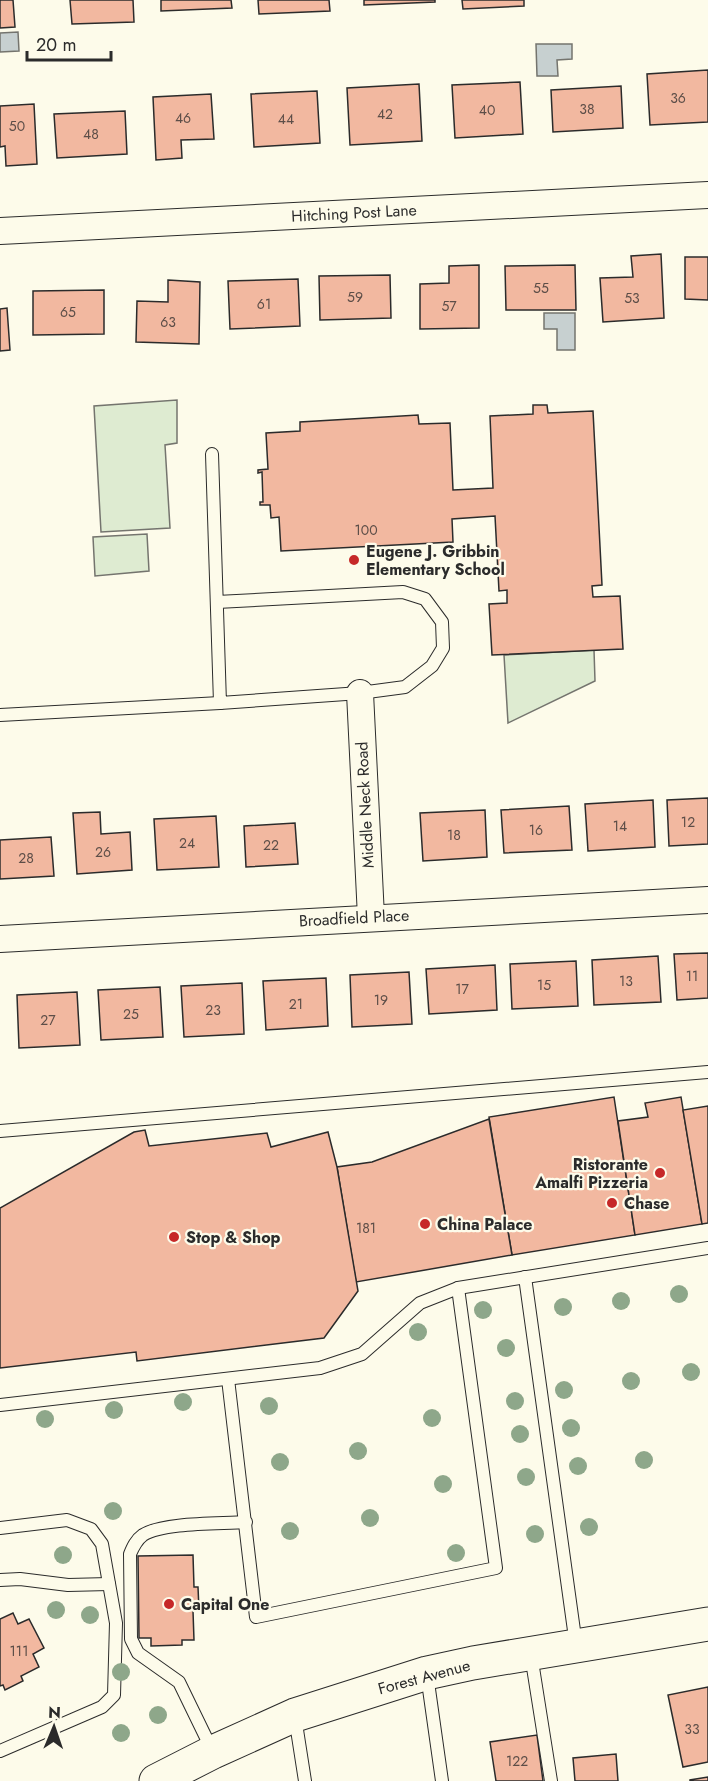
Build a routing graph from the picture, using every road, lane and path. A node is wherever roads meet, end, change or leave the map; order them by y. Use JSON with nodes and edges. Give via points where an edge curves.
{"nodes":[{"id":1,"x":708,"y":195,"type":"edge"},
{"id":2,"x":0,"y":231,"type":"edge"},
{"id":3,"x":212,"y":454,"type":"dead end"},
{"id":4,"x":217,"y":602,"type":"junction"},
{"id":5,"x":360,"y":693,"type":"junction"},
{"id":6,"x":220,"y":703,"type":"junction"},
{"id":7,"x":0,"y":715,"type":"edge"},
{"id":8,"x":708,"y":900,"type":"edge"},
{"id":9,"x":371,"y":917,"type":"junction"},
{"id":10,"x":0,"y":939,"type":"edge"},
{"id":11,"x":708,"y":1072,"type":"edge"},
{"id":12,"x":0,"y":1131,"type":"edge"},
{"id":13,"x":708,"y":1248,"type":"edge"},
{"id":14,"x":525,"y":1277,"type":"junction"},
{"id":15,"x":458,"y":1288,"type":"junction"},
{"id":16,"x":228,"y":1379,"type":"junction"},
{"id":17,"x":0,"y":1405,"type":"edge"},
{"id":18,"x":246,"y":1522,"type":"junction"},
{"id":19,"x":0,"y":1528,"type":"edge"},
{"id":20,"x":0,"y":1580,"type":"edge"},
{"id":21,"x":109,"y":1584,"type":"junction"},
{"id":22,"x":708,"y":1624,"type":"edge"},
{"id":23,"x":576,"y":1646,"type":"junction"},
{"id":24,"x":530,"y":1653,"type":"junction"},
{"id":25,"x":427,"y":1673,"type":"junction"},
{"id":26,"x":295,"y":1715,"type":"junction"},
{"id":27,"x":0,"y":1751,"type":"edge"},
{"id":28,"x":213,"y":1752,"type":"junction"},
{"id":29,"x":163,"y":1780,"type":"edge"},
{"id":30,"x":305,"y":1781,"type":"edge"},
{"id":31,"x":442,"y":1781,"type":"edge"},
{"id":32,"x":551,"y":1781,"type":"edge"}],
"edges":[{"from":1,"to":2,"type":"street","name":"Hitching Post Lane"},
{"from":3,"to":4,"type":"lane"},
{"from":4,"to":5,"type":"lane","via":[[403,592],[425,599],[442,622],[443,648],[432,666],[405,687]]},
{"from":4,"to":6,"type":"lane"},
{"from":5,"to":6,"type":"lane"},
{"from":5,"to":9,"type":"street","name":"Middle Neck Road"},
{"from":6,"to":7,"type":"lane"},
{"from":8,"to":9,"type":"street","name":"Broadfield Place"},
{"from":9,"to":10,"type":"street","name":"Broadfield Place"},
{"from":11,"to":12,"type":"lane"},
{"from":13,"to":14,"type":"lane"},
{"from":14,"to":15,"type":"lane"},
{"from":14,"to":23,"type":"lane"},
{"from":15,"to":16,"type":"lane","via":[[420,1303],[362,1354],[320,1368]]},
{"from":15,"to":18,"type":"lane","via":[[496,1568],[256,1617]]},
{"from":16,"to":17,"type":"lane"},
{"from":16,"to":18,"type":"lane"},
{"from":18,"to":28,"type":"lane","via":[[168,1527],[144,1535],[134,1543],[130,1554],[132,1640],[138,1653],[179,1682]]},
{"from":19,"to":21,"type":"lane","via":[[67,1520],[91,1529],[102,1544]]},
{"from":20,"to":21,"type":"lane"},
{"from":21,"to":27,"type":"lane","via":[[116,1623],[114,1695],[102,1707]]},
{"from":22,"to":23,"type":"main road","name":"Forest Avenue"},
{"from":23,"to":24,"type":"main road","name":"Forest Avenue"},
{"from":24,"to":25,"type":"main road","name":"Forest Avenue"},
{"from":24,"to":32,"type":"lane"},
{"from":25,"to":26,"type":"main road","name":"Forest Avenue"},
{"from":25,"to":31,"type":"lane"},
{"from":26,"to":28,"type":"main road","name":"Forest Avenue"},
{"from":26,"to":30,"type":"lane"},
{"from":28,"to":29,"type":"main road","name":"Forest Avenue"}]}
